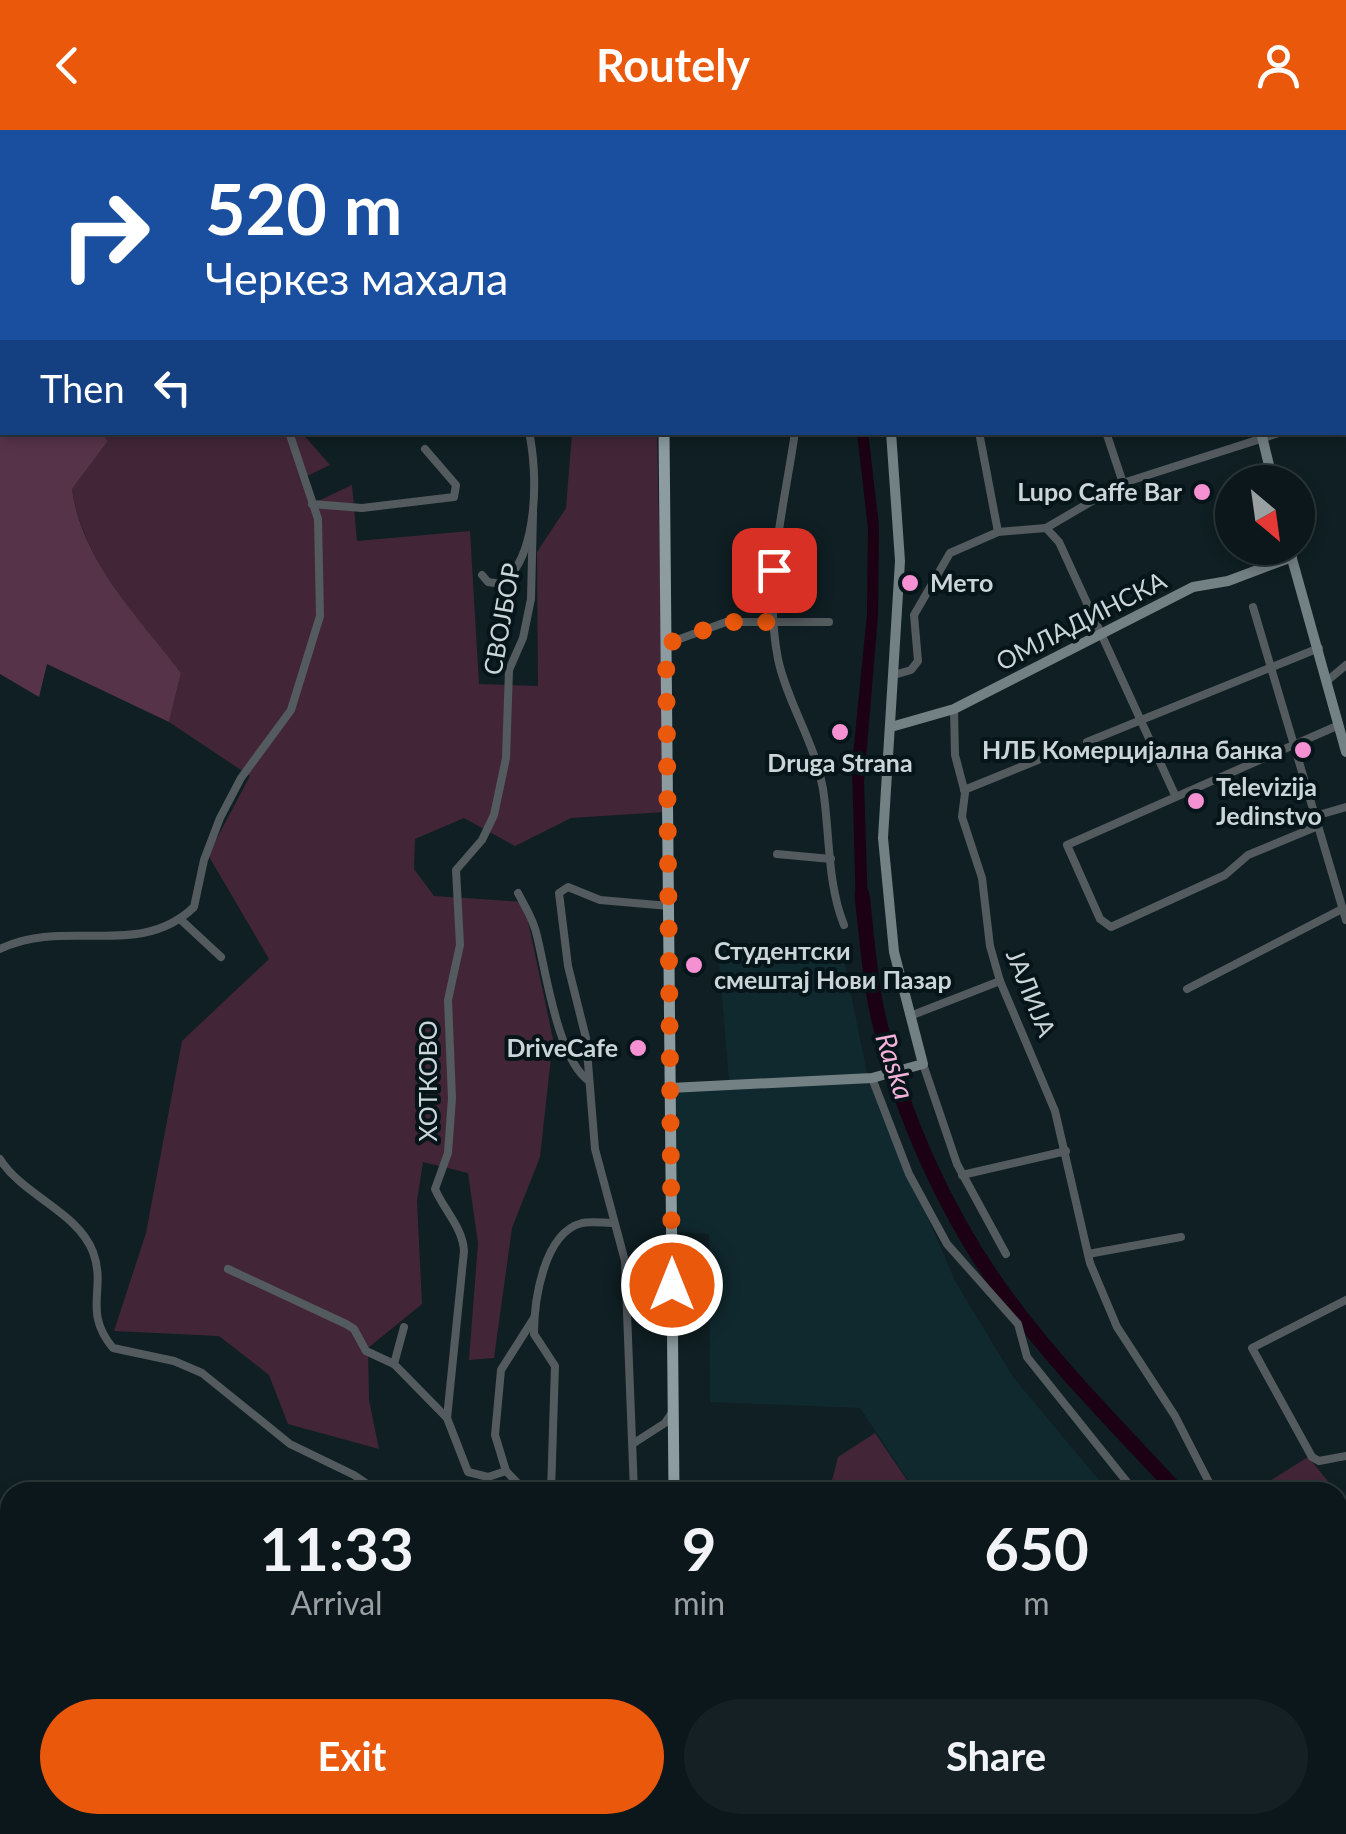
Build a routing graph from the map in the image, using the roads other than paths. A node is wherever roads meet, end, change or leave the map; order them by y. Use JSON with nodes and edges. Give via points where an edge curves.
{"nodes":[{"id":1,"x":290,"y":435,"type":"edge"},
{"id":2,"x":529,"y":435,"type":"edge"},
{"id":3,"x":664,"y":435,"type":"edge"},
{"id":4,"x":794,"y":435,"type":"edge"},
{"id":5,"x":890,"y":435,"type":"edge"},
{"id":6,"x":979,"y":435,"type":"edge"},
{"id":7,"x":1107,"y":435,"type":"edge"},
{"id":8,"x":1261,"y":436,"type":"edge"},
{"id":9,"x":425,"y":449,"type":"dead end"},
{"id":10,"x":1269,"y":465,"type":"edge"},
{"id":11,"x":1123,"y":483,"type":"junction"},
{"id":12,"x":312,"y":504,"type":"junction"},
{"id":13,"x":533,"y":514,"type":"junction"},
{"id":14,"x":1046,"y":528,"type":"junction"},
{"id":15,"x":998,"y":532,"type":"junction"},
{"id":16,"x":1262,"y":565,"type":"edge"},
{"id":17,"x":1294,"y":565,"type":"edge"},
{"id":18,"x":482,"y":574,"type":"dead end"},
{"id":19,"x":1253,"y":607,"type":"dead end"},
{"id":20,"x":774,"y":622,"type":"junction"},
{"id":21,"x":829,"y":622,"type":"dead end"},
{"id":22,"x":1100,"y":634,"type":"junction"},
{"id":23,"x":666,"y":644,"type":"junction"},
{"id":24,"x":1319,"y":648,"type":"junction"},
{"id":25,"x":1271,"y":665,"type":"junction"},
{"id":26,"x":1346,"y":665,"type":"edge"},
{"id":27,"x":894,"y":675,"type":"junction"},
{"id":28,"x":1327,"y":681,"type":"junction"},
{"id":29,"x":954,"y":709,"type":"junction"},
{"id":30,"x":1140,"y":719,"type":"junction"},
{"id":31,"x":1339,"y":725,"type":"junction"},
{"id":32,"x":891,"y":726,"type":"junction"},
{"id":33,"x":1087,"y":742,"type":"dead end"},
{"id":34,"x":1293,"y":743,"type":"junction"},
{"id":35,"x":1346,"y":752,"type":"edge"},
{"id":36,"x":1038,"y":760,"type":"dead end"},
{"id":37,"x":964,"y":790,"type":"junction"},
{"id":38,"x":498,"y":792,"type":"joint"},
{"id":39,"x":1175,"y":795,"type":"junction"},
{"id":40,"x":1346,"y":807,"type":"edge"},
{"id":41,"x":1315,"y":816,"type":"junction"},
{"id":42,"x":1318,"y":826,"type":"junction"},
{"id":43,"x":777,"y":854,"type":"dead end"},
{"id":44,"x":831,"y":858,"type":"junction"},
{"id":45,"x":518,"y":893,"type":"dead end"},
{"id":46,"x":669,"y":906,"type":"junction"},
{"id":47,"x":1342,"y":908,"type":"junction"},
{"id":48,"x":180,"y":919,"type":"junction"},
{"id":49,"x":1346,"y":920,"type":"edge"},
{"id":50,"x":844,"y":925,"type":"dead end"},
{"id":51,"x":0,"y":949,"type":"edge"},
{"id":52,"x":221,"y":957,"type":"dead end"},
{"id":53,"x":1000,"y":981,"type":"junction"},
{"id":54,"x":1187,"y":989,"type":"dead end"},
{"id":55,"x":910,"y":1016,"type":"junction"},
{"id":56,"x":918,"y":1066,"type":"junction"},
{"id":57,"x":878,"y":1077,"type":"junction"},
{"id":58,"x":589,"y":1081,"type":"junction"},
{"id":59,"x":670,"y":1088,"type":"junction"},
{"id":60,"x":1066,"y":1150,"type":"junction"},
{"id":61,"x":0,"y":1159,"type":"edge"},
{"id":62,"x":962,"y":1175,"type":"junction"},
{"id":63,"x":614,"y":1223,"type":"junction"},
{"id":64,"x":1181,"y":1237,"type":"dead end"},
{"id":65,"x":1006,"y":1254,"type":"dead end"},
{"id":66,"x":1088,"y":1254,"type":"junction"},
{"id":67,"x":228,"y":1269,"type":"dead end"},
{"id":68,"x":1346,"y":1300,"type":"edge"},
{"id":69,"x":534,"y":1318,"type":"junction"},
{"id":70,"x":404,"y":1327,"type":"dead end"},
{"id":71,"x":394,"y":1364,"type":"junction"},
{"id":72,"x":674,"y":1410,"type":"junction"},
{"id":73,"x":446,"y":1418,"type":"junction"},
{"id":74,"x":634,"y":1443,"type":"junction"},
{"id":75,"x":1346,"y":1456,"type":"edge"},
{"id":76,"x":506,"y":1471,"type":"junction"},
{"id":77,"x":364,"y":1482,"type":"edge"},
{"id":78,"x":516,"y":1482,"type":"edge"},
{"id":79,"x":551,"y":1482,"type":"edge"},
{"id":80,"x":633,"y":1482,"type":"edge"},
{"id":81,"x":674,"y":1482,"type":"edge"},
{"id":82,"x":1127,"y":1482,"type":"edge"},
{"id":83,"x":1209,"y":1482,"type":"edge"}],
"edges":[{"from":1,"to":12,"type":"street"},
{"from":2,"to":13,"type":"street","name":"СВОЈБОР","via":[[537,491]]},
{"from":3,"to":23,"type":"main road"},
{"from":4,"to":20,"type":"street","via":[[775,537]]},
{"from":5,"to":27,"type":"street","via":[[900,544]]},
{"from":6,"to":15,"type":"street"},
{"from":7,"to":11,"type":"street"},
{"from":8,"to":10,"type":"street"},
{"from":8,"to":11,"type":"street"},
{"from":9,"to":12,"type":"street","via":[[456,485],[454,497],[362,508]]},
{"from":11,"to":14,"type":"street"},
{"from":12,"to":48,"type":"street","via":[[320,616],[292,710],[241,778],[204,860],[194,907]]},
{"from":13,"to":18,"type":"street","name":"СВОЈБОР","via":[[505,582],[488,582]]},
{"from":13,"to":38,"type":"street","name":"СВОЈБОР","via":[[531,599],[509,670]]},
{"from":14,"to":15,"type":"street"},
{"from":14,"to":22,"type":"street","via":[[1057,537]]},
{"from":15,"to":27,"type":"street","via":[[950,552],[912,622],[918,661]]},
{"from":16,"to":22,"type":"street","name":"ОМЛАДИНСКА","via":[[1193,587]]},
{"from":17,"to":24,"type":"street"},
{"from":19,"to":25,"type":"street"},
{"from":20,"to":21,"type":"street"},
{"from":20,"to":23,"type":"street","via":[[726,622]]},
{"from":20,"to":44,"type":"street","via":[[778,661],[822,785]]},
{"from":22,"to":29,"type":"street","name":"ОМЛАДИНСКА"},
{"from":22,"to":30,"type":"street"},
{"from":23,"to":46,"type":"main road"},
{"from":24,"to":25,"type":"street"},
{"from":24,"to":28,"type":"street"},
{"from":25,"to":30,"type":"street"},
{"from":25,"to":34,"type":"street"},
{"from":26,"to":28,"type":"street"},
{"from":27,"to":32,"type":"street"},
{"from":28,"to":31,"type":"street"},
{"from":29,"to":32,"type":"street","name":"ОМЛАДИНСКА"},
{"from":29,"to":37,"type":"street","name":"ЈАЛИЈА"},
{"from":30,"to":33,"type":"street"},
{"from":30,"to":39,"type":"street"},
{"from":31,"to":34,"type":"street"},
{"from":31,"to":35,"type":"street"},
{"from":32,"to":55,"type":"street","via":[[887,903]]},
{"from":34,"to":39,"type":"street"},
{"from":34,"to":41,"type":"street"},
{"from":36,"to":37,"type":"street"},
{"from":37,"to":53,"type":"street","name":"ЈАЛИЈА","via":[[962,817],[982,878]]},
{"from":38,"to":73,"type":"street","name":"ХОТКОВО","via":[[482,840],[456,870],[460,945],[448,1000],[452,1098],[448,1153],[435,1189],[463,1236],[464,1251]]},
{"from":39,"to":42,"type":"street","via":[[1066,845],[1100,920],[1111,927]]},
{"from":40,"to":41,"type":"street"},
{"from":41,"to":42,"type":"street"},
{"from":42,"to":47,"type":"street"},
{"from":43,"to":44,"type":"street"},
{"from":44,"to":50,"type":"street"},
{"from":45,"to":58,"type":"street","via":[[538,936],[551,1007],[576,1069]]},
{"from":46,"to":58,"type":"street","via":[[600,900],[568,887],[559,892]]},
{"from":46,"to":59,"type":"main road"},
{"from":47,"to":49,"type":"street"},
{"from":47,"to":54,"type":"street"},
{"from":48,"to":51,"type":"street","via":[[141,936],[58,933]]},
{"from":48,"to":52,"type":"street"},
{"from":53,"to":55,"type":"street"},
{"from":53,"to":60,"type":"street","name":"ЈАЛИЈА","via":[[1041,1070]]},
{"from":55,"to":56,"type":"street"},
{"from":56,"to":57,"type":"street"},
{"from":56,"to":62,"type":"street"},
{"from":57,"to":59,"type":"street"},
{"from":57,"to":82,"type":"street","via":[[908,1174],[947,1244],[1018,1324],[1028,1357]]},
{"from":58,"to":63,"type":"street","via":[[594,1149]]},
{"from":59,"to":72,"type":"main road"},
{"from":60,"to":62,"type":"street"},
{"from":60,"to":66,"type":"street","name":"ЈАЛИЈА"},
{"from":61,"to":77,"type":"street","via":[[92,1251],[97,1324],[113,1348],[202,1373],[290,1444]]},
{"from":62,"to":65,"type":"street"},
{"from":63,"to":69,"type":"street","via":[[580,1224],[563,1236],[552,1250]]},
{"from":63,"to":74,"type":"street","via":[[625,1262]]},
{"from":64,"to":66,"type":"street"},
{"from":66,"to":83,"type":"street","name":"ЈАЛИЈА","via":[[1116,1326]]},
{"from":67,"to":71,"type":"street","via":[[354,1328],[366,1351]]},
{"from":68,"to":75,"type":"street","via":[[1254,1345],[1307,1450],[1319,1461]]},
{"from":69,"to":76,"type":"street","via":[[500,1370],[495,1434]]},
{"from":69,"to":79,"type":"street","via":[[538,1344],[555,1366]]},
{"from":70,"to":71,"type":"street"},
{"from":71,"to":73,"type":"street"},
{"from":72,"to":74,"type":"street"},
{"from":72,"to":81,"type":"main road"},
{"from":73,"to":76,"type":"street","via":[[474,1476]]},
{"from":74,"to":80,"type":"street"},
{"from":76,"to":78,"type":"street"}]}
